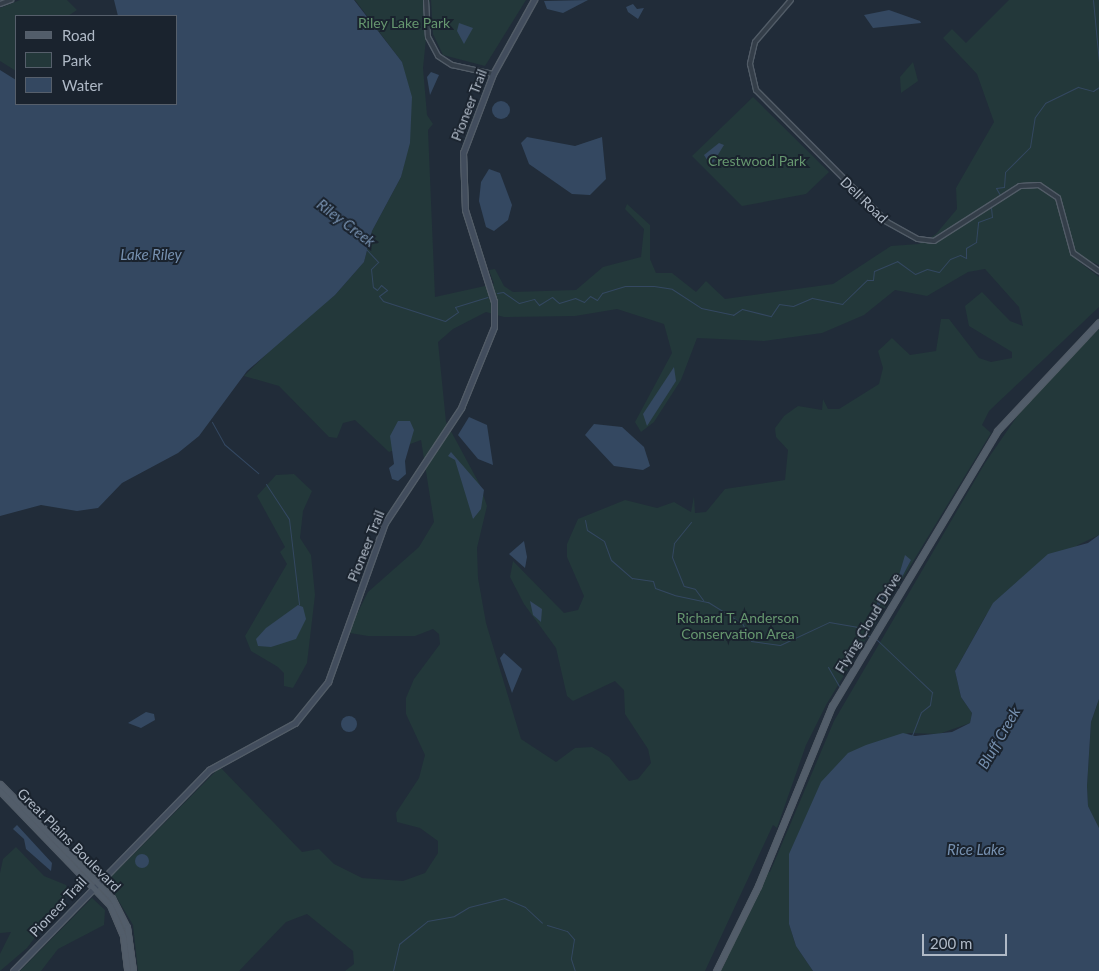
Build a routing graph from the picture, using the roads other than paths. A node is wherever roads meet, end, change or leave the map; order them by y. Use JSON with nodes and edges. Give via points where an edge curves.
{"nodes":[{"id":1,"x":11,"y":0,"type":"edge"},
{"id":2,"x":426,"y":0,"type":"edge"},
{"id":3,"x":534,"y":0,"type":"edge"},
{"id":4,"x":791,"y":0,"type":"edge"},
{"id":5,"x":0,"y":4,"type":"edge"},
{"id":6,"x":493,"y":74,"type":"junction"},
{"id":7,"x":1099,"y":271,"type":"edge"},
{"id":8,"x":1099,"y":322,"type":"edge"},
{"id":9,"x":0,"y":784,"type":"edge"},
{"id":10,"x":0,"y":791,"type":"edge"},
{"id":11,"x":96,"y":883,"type":"junction"},
{"id":12,"x":13,"y":971,"type":"edge"},
{"id":13,"x":127,"y":971,"type":"edge"},
{"id":14,"x":133,"y":971,"type":"edge"},
{"id":15,"x":716,"y":971,"type":"edge"}],
"edges":[{"from":1,"to":5,"type":"street"},
{"from":2,"to":6,"type":"street","via":[[428,37],[438,56],[452,65]]},
{"from":3,"to":6,"type":"main road","name":"Pioneer Trail"},
{"from":4,"to":7,"type":"street","name":"Dell Road","via":[[755,42],[750,64],[756,90],[886,222],[918,239],[934,241],[1020,186],[1044,186],[1059,202],[1070,249]]},
{"from":6,"to":11,"type":"main road","name":"Pioneer Trail","via":[[462,162],[466,221],[494,302],[494,328],[461,408],[385,523],[328,682],[306,714],[209,770]]},
{"from":8,"to":15,"type":"main road","name":"Flying Cloud Drive","via":[[1008,417],[871,640],[821,726],[765,871]]},
{"from":9,"to":11,"type":"main road","name":"Great Plains Boulevard"},
{"from":10,"to":11,"type":"main road","name":"Great Plains Boulevard"},
{"from":11,"to":12,"type":"main road","name":"Pioneer Trail"},
{"from":11,"to":13,"type":"main road","name":"Great Plains Boulevard","via":[[119,922]]},
{"from":11,"to":14,"type":"main road","name":"Great Plains Boulevard","via":[[125,920]]}]}
